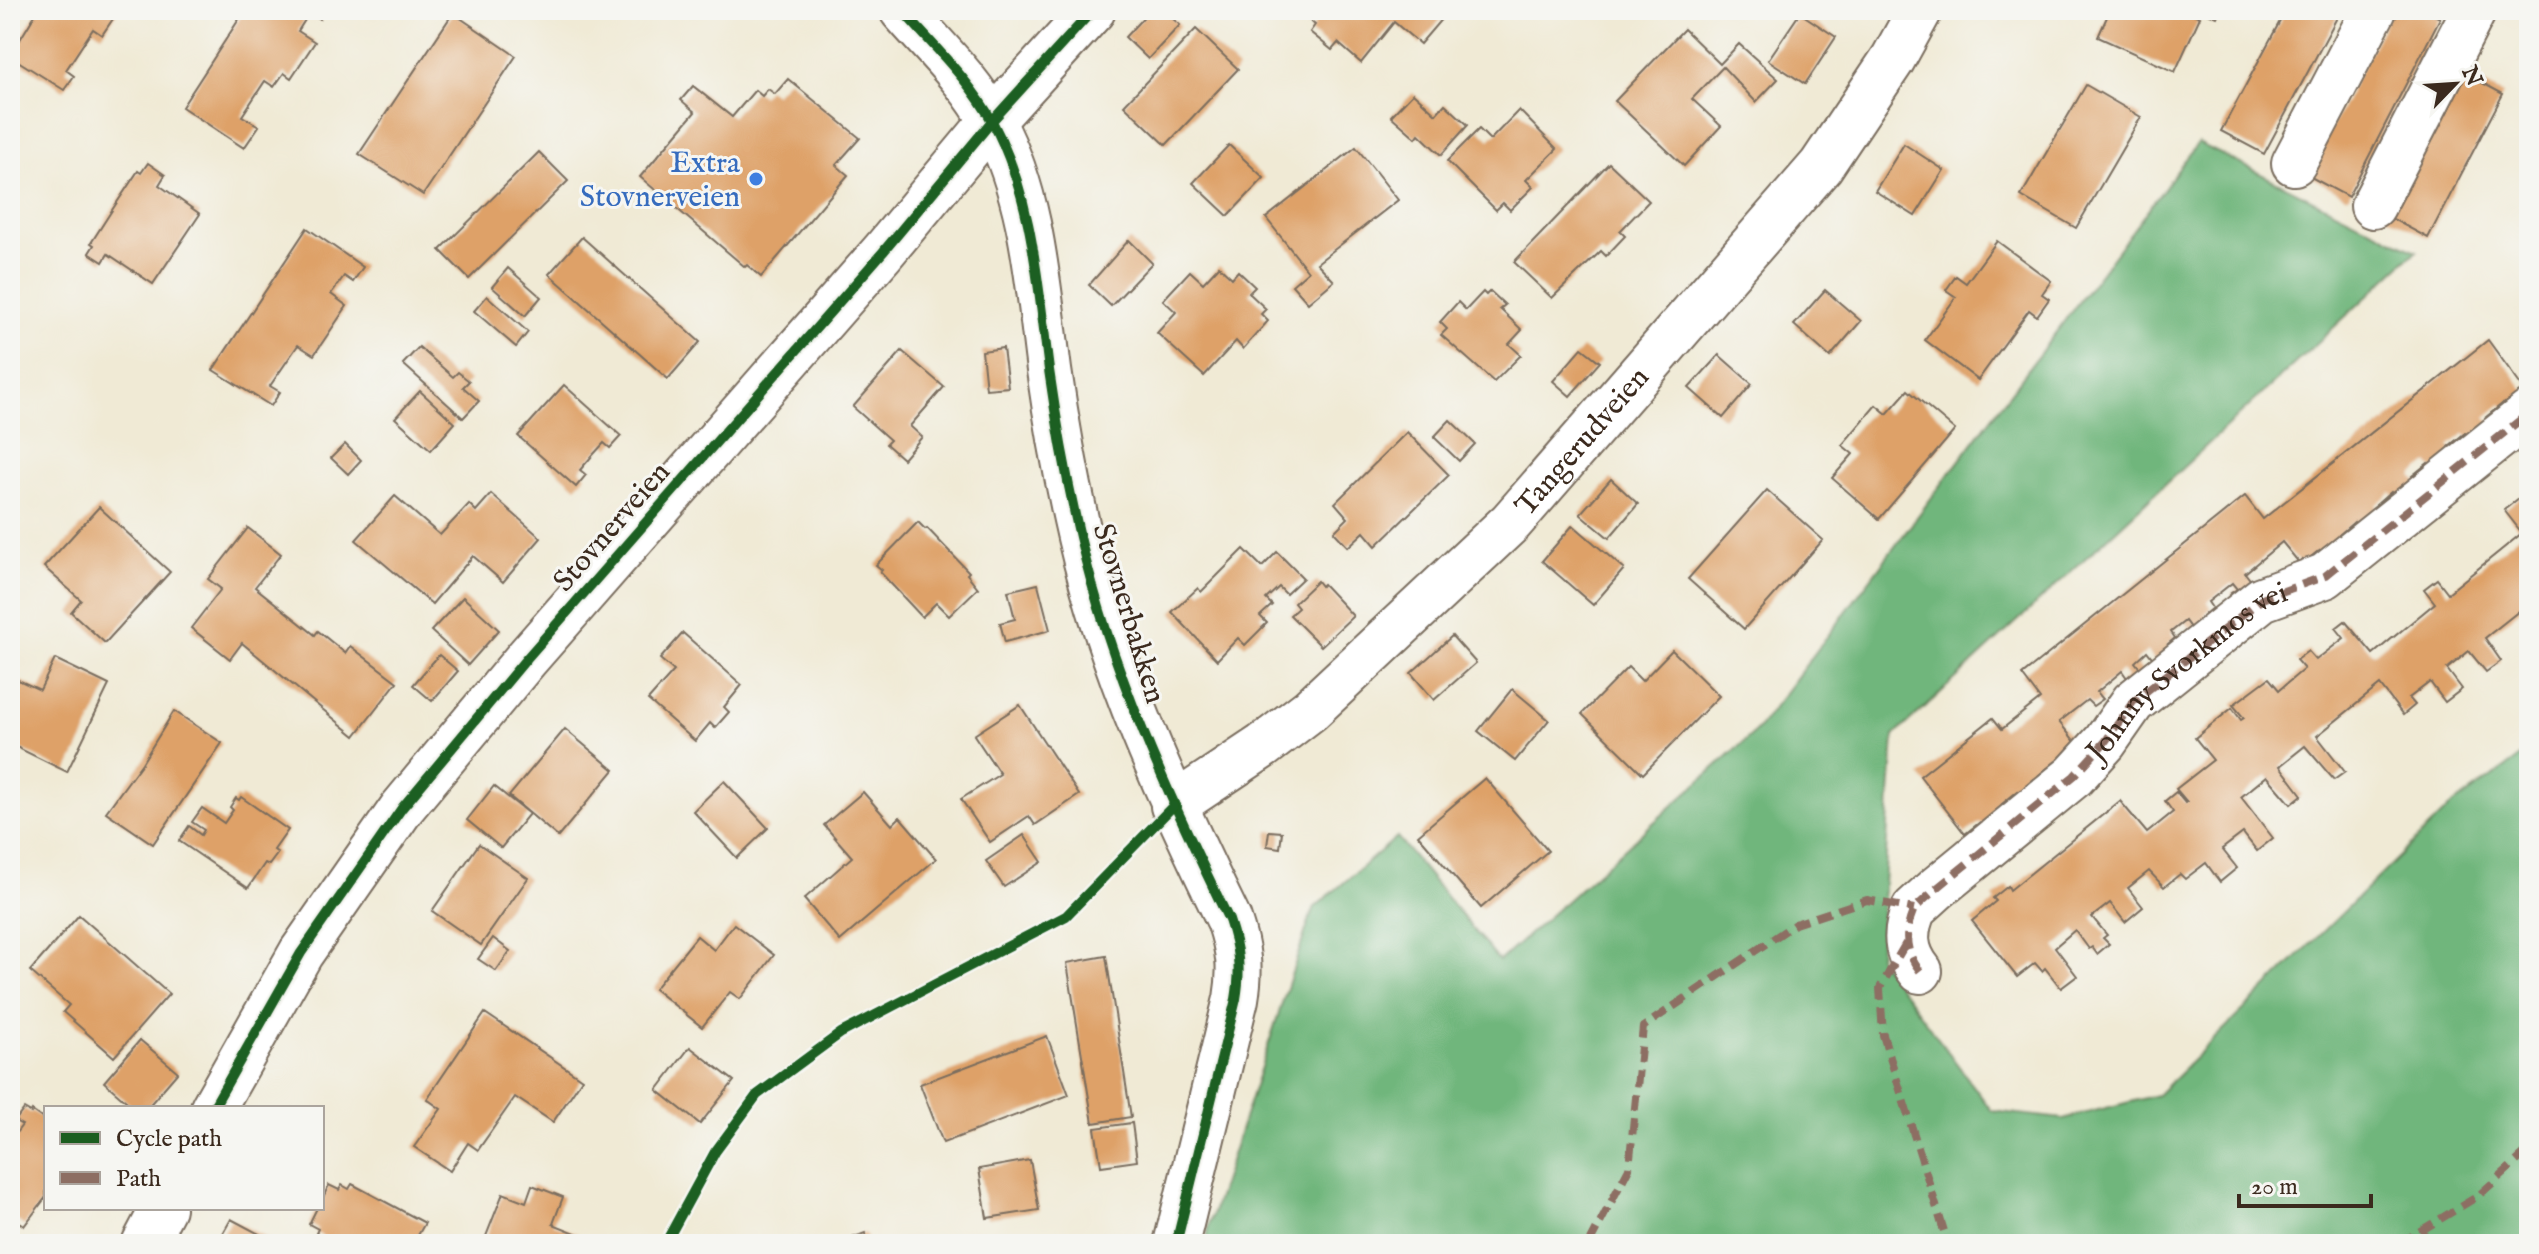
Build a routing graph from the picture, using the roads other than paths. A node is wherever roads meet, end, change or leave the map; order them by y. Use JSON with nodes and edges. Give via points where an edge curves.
{"nodes":[{"id":1,"x":902,"y":10,"type":"edge"},
{"id":2,"x":1093,"y":10,"type":"edge"},
{"id":3,"x":1920,"y":10,"type":"edge"},
{"id":4,"x":2374,"y":10,"type":"edge"},
{"id":5,"x":2474,"y":10,"type":"edge"},
{"id":6,"x":992,"y":121,"type":"junction"},
{"id":7,"x":2294,"y":163,"type":"dead end"},
{"id":8,"x":2373,"y":206,"type":"dead end"},
{"id":9,"x":2529,"y":413,"type":"edge"},
{"id":10,"x":1173,"y":806,"type":"junction"},
{"id":11,"x":1920,"y":971,"type":"dead end"},
{"id":12,"x":214,"y":1106,"type":"edge"},
{"id":13,"x":162,"y":1210,"type":"edge"},
{"id":14,"x":144,"y":1244,"type":"edge"},
{"id":15,"x":1176,"y":1244,"type":"edge"}],
"edges":[{"from":1,"to":6,"type":"street","name":"Stovnerbakken","via":[[971,87]]},
{"from":2,"to":6,"type":"street","name":"Stovnerveien"},
{"from":3,"to":10,"type":"street","name":"Tangerudveien","via":[[1821,166],[1511,522],[1310,710]]},
{"from":4,"to":7,"type":"street"},
{"from":5,"to":8,"type":"street"},
{"from":6,"to":10,"type":"street","name":"Stovnerbakken","via":[[1012,168],[1033,245],[1055,414],[1080,539],[1116,658]]},
{"from":6,"to":12,"type":"street","name":"Stovnerveien","via":[[402,808],[301,953]]},
{"from":9,"to":11,"type":"street","name":"Johnny Svorkmos vei","via":[[2325,576],[2262,599],[2133,702],[2074,776],[1914,909],[1906,943]]},
{"from":10,"to":15,"type":"street","name":"Stovnerbakken","via":[[1229,920],[1241,971]]},
{"from":13,"to":14,"type":"street"}]}
